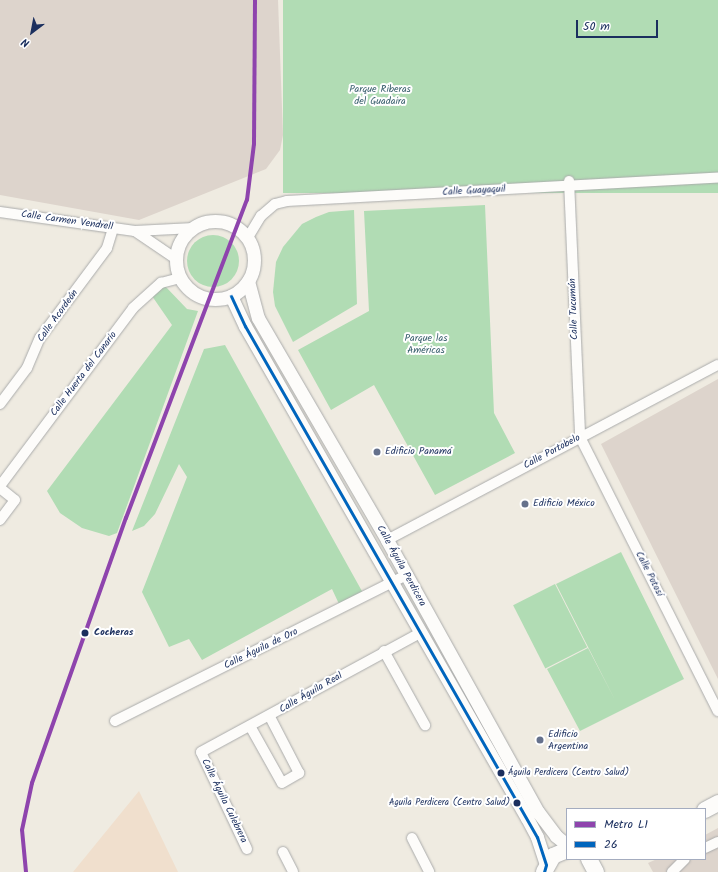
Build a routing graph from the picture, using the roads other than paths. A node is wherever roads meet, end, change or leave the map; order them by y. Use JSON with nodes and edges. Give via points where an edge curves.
{"nodes":[{"id":1,"x":718,"y":178,"type":"edge"},
{"id":2,"x":569,"y":183,"type":"junction"},
{"id":3,"x":0,"y":212,"type":"edge"},
{"id":4,"x":113,"y":228,"type":"junction"},
{"id":5,"x":194,"y":228,"type":"junction"},
{"id":6,"x":135,"y":231,"type":"junction"},
{"id":7,"x":247,"y":239,"type":"junction"},
{"id":8,"x":176,"y":259,"type":"junction"},
{"id":9,"x":180,"y":278,"type":"junction"},
{"id":10,"x":248,"y":280,"type":"junction"},
{"id":11,"x":230,"y":296,"type":"junction"},
{"id":12,"x":718,"y":365,"type":"edge"},
{"id":13,"x":0,"y":404,"type":"edge"},
{"id":14,"x":580,"y":437,"type":"junction"},
{"id":15,"x":0,"y":487,"type":"edge"},
{"id":16,"x":1,"y":516,"type":"edge"},
{"id":17,"x":387,"y":540,"type":"junction"},
{"id":18,"x":407,"y":575,"type":"junction"},
{"id":19,"x":391,"y":584,"type":"junction"},
{"id":20,"x":420,"y":633,"type":"junction"},
{"id":21,"x":384,"y":651,"type":"junction"},
{"id":22,"x":718,"y":711,"type":"edge"},
{"id":23,"x":270,"y":717,"type":"junction"},
{"id":24,"x":115,"y":721,"type":"dead end"},
{"id":25,"x":425,"y":725,"type":"dead end"},
{"id":26,"x":250,"y":726,"type":"junction"},
{"id":27,"x":201,"y":752,"type":"joint"},
{"id":28,"x":718,"y":803,"type":"edge"},
{"id":29,"x":706,"y":809,"type":"edge"},
{"id":30,"x":412,"y":838,"type":"dead end"},
{"id":31,"x":718,"y":842,"type":"edge"},
{"id":32,"x":566,"y":844,"type":"edge"},
{"id":33,"x":706,"y":848,"type":"edge"},
{"id":34,"x":248,"y":849,"type":"dead end"},
{"id":35,"x":566,"y":850,"type":"edge"},
{"id":36,"x":283,"y":852,"type":"dead end"},
{"id":37,"x":684,"y":860,"type":"edge"},
{"id":38,"x":545,"y":868,"type":"edge"},
{"id":39,"x":426,"y":871,"type":"edge"},
{"id":40,"x":672,"y":871,"type":"edge"},
{"id":41,"x":293,"y":872,"type":"edge"}],
"edges":[{"from":1,"to":2,"type":"street","name":"Calle Guayaquil"},
{"from":2,"to":7,"type":"street","name":"Calle Guayaquil","via":[[287,201],[275,204],[261,216]]},
{"from":2,"to":14,"type":"street","name":"Calle Tucumán"},
{"from":3,"to":4,"type":"street","name":"Calle Carmen Vendrell"},
{"from":4,"to":6,"type":"street","name":"Calle Carmen Vendrell"},
{"from":4,"to":13,"type":"street","name":"Calle Acordeón","via":[[107,248],[40,338],[27,368]]},
{"from":5,"to":6,"type":"street","name":"Calle Carmen Vendrell"},
{"from":5,"to":7,"type":"street","via":[[217,222],[229,224]]},
{"from":5,"to":8,"type":"street","via":[[184,236]]},
{"from":6,"to":8,"type":"street","name":"Calle Carmen Vendrell"},
{"from":7,"to":10,"type":"street","via":[[254,260]]},
{"from":8,"to":9,"type":"street"},
{"from":9,"to":11,"type":"street","via":[[192,291],[207,298]]},
{"from":9,"to":15,"type":"street","name":"Calle Huerta del Canario","via":[[161,283],[133,308]]},
{"from":10,"to":11,"type":"street"},
{"from":10,"to":17,"type":"street","name":"Calle Águila Perdicera","via":[[255,312]]},
{"from":11,"to":19,"type":"street","name":"Calle Águila Perdicera"},
{"from":12,"to":14,"type":"street","name":"Calle Portobelo"},
{"from":14,"to":17,"type":"street","name":"Calle Portobelo"},
{"from":14,"to":22,"type":"street","name":"Calle Potosí"},
{"from":15,"to":16,"type":"street","via":[[15,500]]},
{"from":17,"to":18,"type":"street","name":"Calle Águila Perdicera"},
{"from":18,"to":19,"type":"street","name":"Calle Águila de Oro"},
{"from":18,"to":32,"type":"street","name":"Calle Águila Perdicera","via":[[538,812],[556,836]]},
{"from":19,"to":20,"type":"street","name":"Calle Águila Perdicera"},
{"from":19,"to":24,"type":"street","name":"Calle Águila de Oro"},
{"from":20,"to":21,"type":"street","name":"Calle Águila Real"},
{"from":20,"to":38,"type":"street","name":"Calle Águila Perdicera","via":[[537,836]]},
{"from":21,"to":23,"type":"street","name":"Calle Águila Real"},
{"from":21,"to":25,"type":"street"},
{"from":23,"to":26,"type":"street","name":"Calle Águila Real"},
{"from":23,"to":26,"type":"street","via":[[299,773],[282,783]]},
{"from":26,"to":27,"type":"street","name":"Calle Águila Real"},
{"from":27,"to":34,"type":"street","name":"Calle Águila Culebrera"},
{"from":28,"to":29,"type":"main road"},
{"from":30,"to":39,"type":"street"},
{"from":31,"to":33,"type":"street"},
{"from":35,"to":38,"type":"main road","via":[[552,856]]},
{"from":36,"to":41,"type":"street"},
{"from":37,"to":40,"type":"street"}]}
